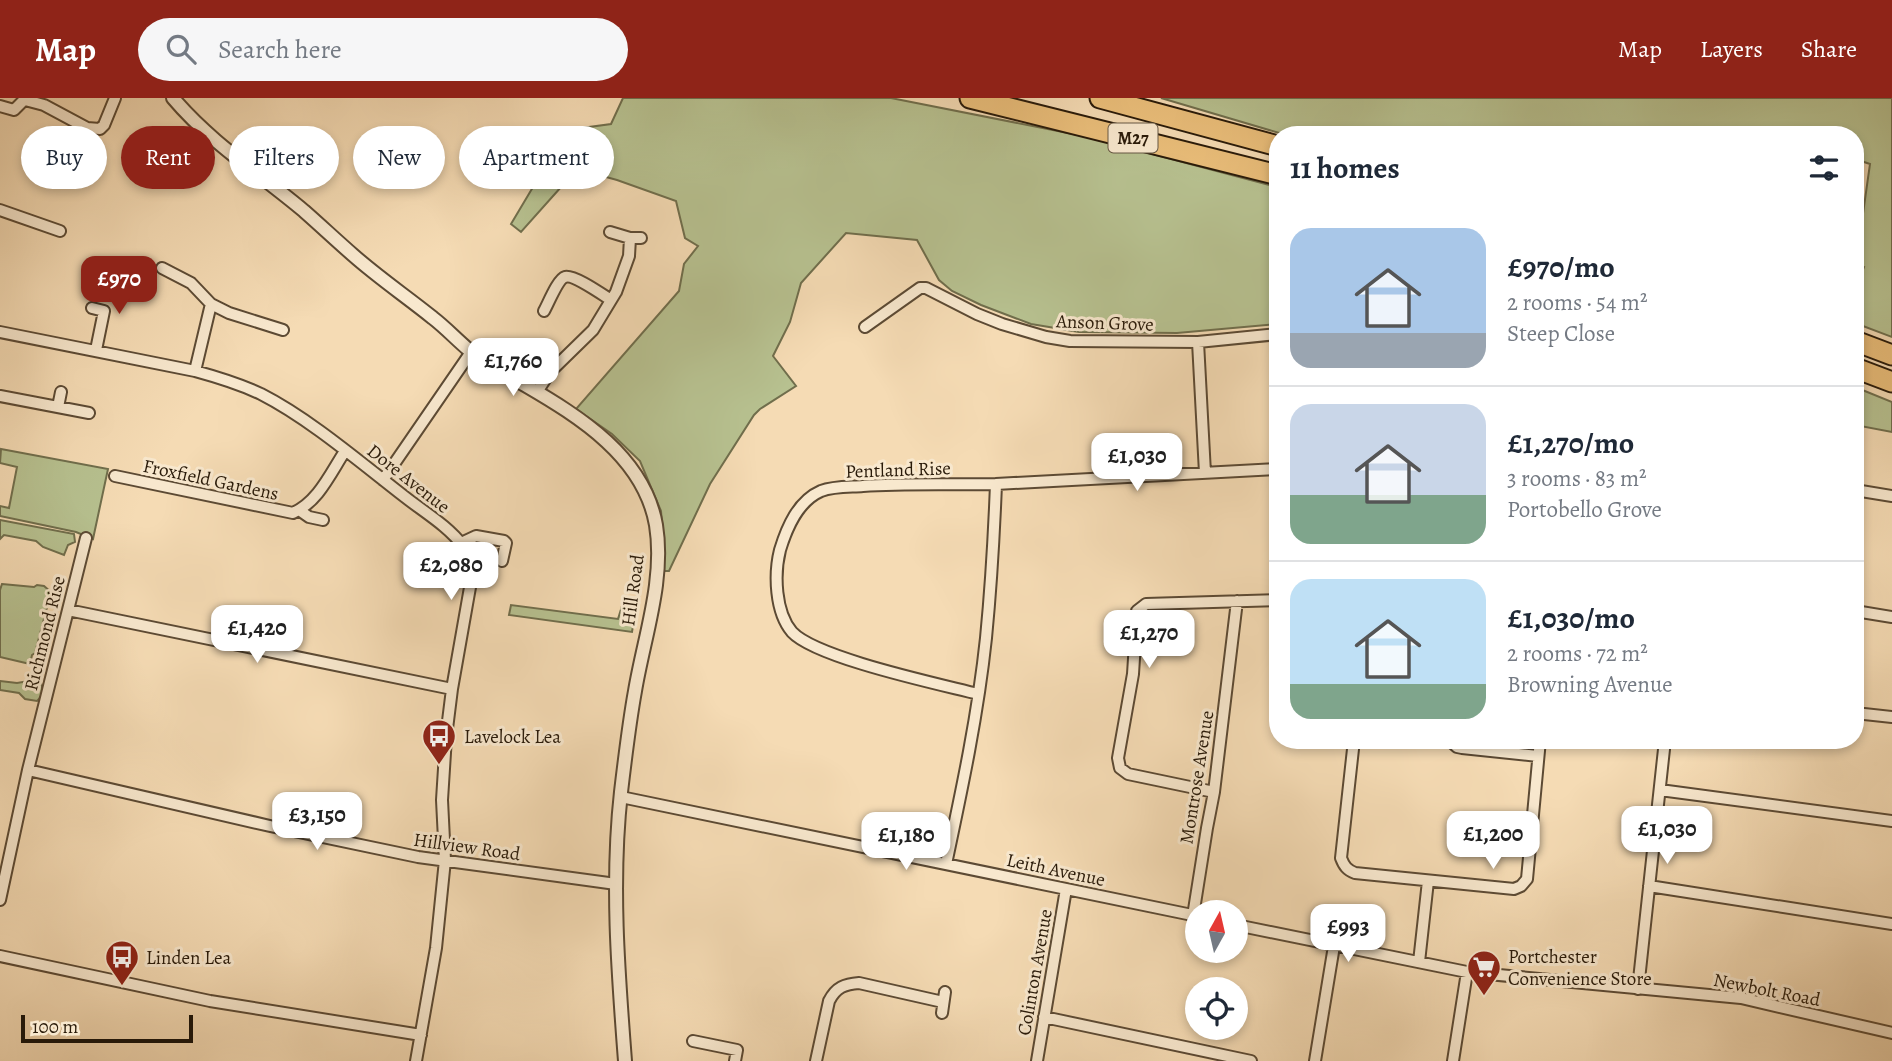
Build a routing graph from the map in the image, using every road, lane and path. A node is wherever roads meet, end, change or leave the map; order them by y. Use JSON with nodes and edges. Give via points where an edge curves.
{"nodes":[{"id":1,"x":115,"y":98,"type":"edge"},
{"id":2,"x":173,"y":98,"type":"edge"},
{"id":3,"x":970,"y":98,"type":"edge"},
{"id":4,"x":1100,"y":98,"type":"edge"},
{"id":5,"x":26,"y":99,"type":"edge"},
{"id":6,"x":0,"y":106,"type":"edge"},
{"id":7,"x":1269,"y":144,"type":"edge"},
{"id":8,"x":1269,"y":173,"type":"edge"},
{"id":9,"x":0,"y":210,"type":"edge"},
{"id":10,"x":60,"y":231,"type":"dead end"},
{"id":11,"x":610,"y":232,"type":"dead end"},
{"id":12,"x":162,"y":268,"type":"dead end"},
{"id":13,"x":611,"y":300,"type":"junction"},
{"id":14,"x":211,"y":304,"type":"junction"},
{"id":15,"x":92,"y":308,"type":"dead end"},
{"id":16,"x":544,"y":311,"type":"dead end"},
{"id":17,"x":865,"y":327,"type":"dead end"},
{"id":18,"x":283,"y":330,"type":"dead end"},
{"id":19,"x":0,"y":332,"type":"edge"},
{"id":20,"x":1269,"y":335,"type":"edge"},
{"id":21,"x":1198,"y":342,"type":"junction"},
{"id":22,"x":1864,"y":344,"type":"edge"},
{"id":23,"x":96,"y":350,"type":"junction"},
{"id":24,"x":471,"y":352,"type":"junction"},
{"id":25,"x":1892,"y":355,"type":"edge"},
{"id":26,"x":195,"y":371,"type":"junction"},
{"id":27,"x":1864,"y":371,"type":"edge"},
{"id":28,"x":1892,"y":382,"type":"edge"},
{"id":29,"x":61,"y":392,"type":"dead end"},
{"id":30,"x":537,"y":392,"type":"junction"},
{"id":31,"x":0,"y":396,"type":"edge"},
{"id":32,"x":58,"y":407,"type":"junction"},
{"id":33,"x":89,"y":413,"type":"dead end"},
{"id":34,"x":345,"y":451,"type":"junction"},
{"id":35,"x":1269,"y":470,"type":"edge"},
{"id":36,"x":1205,"y":473,"type":"junction"},
{"id":37,"x":115,"y":476,"type":"dead end"},
{"id":38,"x":383,"y":480,"type":"junction"},
{"id":39,"x":996,"y":484,"type":"junction"},
{"id":40,"x":1864,"y":491,"type":"edge"},
{"id":41,"x":1892,"y":496,"type":"edge"},
{"id":42,"x":299,"y":510,"type":"junction"},
{"id":43,"x":323,"y":520,"type":"dead end"},
{"id":44,"x":86,"y":538,"type":"dead end"},
{"id":45,"x":461,"y":544,"type":"junction"},
{"id":46,"x":502,"y":561,"type":"dead end"},
{"id":47,"x":1269,"y":600,"type":"edge"},
{"id":48,"x":1237,"y":601,"type":"junction"},
{"id":49,"x":68,"y":610,"type":"junction"},
{"id":50,"x":1864,"y":612,"type":"edge"},
{"id":51,"x":1892,"y":617,"type":"edge"},
{"id":52,"x":452,"y":689,"type":"junction"},
{"id":53,"x":978,"y":694,"type":"junction"},
{"id":54,"x":1864,"y":714,"type":"edge"},
{"id":55,"x":1892,"y":717,"type":"edge"},
{"id":56,"x":1353,"y":749,"type":"edge"},
{"id":57,"x":1475,"y":749,"type":"edge"},
{"id":58,"x":1539,"y":749,"type":"edge"},
{"id":59,"x":1664,"y":749,"type":"edge"},
{"id":60,"x":1538,"y":756,"type":"junction"},
{"id":61,"x":28,"y":770,"type":"junction"},
{"id":62,"x":1660,"y":790,"type":"junction"},
{"id":63,"x":1214,"y":792,"type":"junction"},
{"id":64,"x":621,"y":797,"type":"junction"},
{"id":65,"x":1892,"y":821,"type":"edge"},
{"id":66,"x":445,"y":860,"type":"junction"},
{"id":67,"x":946,"y":864,"type":"junction"},
{"id":68,"x":1428,"y":881,"type":"junction"},
{"id":69,"x":616,"y":884,"type":"junction"},
{"id":70,"x":1649,"y":886,"type":"junction"},
{"id":71,"x":1066,"y":890,"type":"junction"},
{"id":72,"x":0,"y":900,"type":"edge"},
{"id":73,"x":1197,"y":900,"type":"edge"},
{"id":74,"x":1185,"y":914,"type":"edge"},
{"id":75,"x":1892,"y":924,"type":"edge"},
{"id":76,"x":1248,"y":928,"type":"edge"},
{"id":77,"x":1334,"y":946,"type":"junction"},
{"id":78,"x":0,"y":956,"type":"edge"},
{"id":79,"x":1419,"y":962,"type":"junction"},
{"id":80,"x":1467,"y":972,"type":"junction"},
{"id":81,"x":1638,"y":989,"type":"junction"},
{"id":82,"x":943,"y":1002,"type":"dead end"},
{"id":83,"x":1044,"y":1017,"type":"junction"},
{"id":84,"x":1892,"y":1033,"type":"edge"},
{"id":85,"x":421,"y":1035,"type":"junction"},
{"id":86,"x":693,"y":1041,"type":"dead end"},
{"id":87,"x":416,"y":1061,"type":"edge"},
{"id":88,"x":625,"y":1061,"type":"edge"},
{"id":89,"x":735,"y":1061,"type":"edge"},
{"id":90,"x":816,"y":1061,"type":"edge"},
{"id":91,"x":1037,"y":1061,"type":"edge"},
{"id":92,"x":1251,"y":1061,"type":"edge"},
{"id":93,"x":1315,"y":1061,"type":"edge"},
{"id":94,"x":1453,"y":1061,"type":"edge"}],
"edges":[{"from":1,"to":5,"type":"street","via":[[104,125],[94,130]]},
{"from":2,"to":24,"type":"street","name":"Hill Road","via":[[229,153]]},
{"from":3,"to":8,"type":"highway","number":"M27"},
{"from":4,"to":7,"type":"highway","number":"M27"},
{"from":5,"to":6,"type":"street","via":[[14,110]]},
{"from":9,"to":10,"type":"street"},
{"from":11,"to":13,"type":"street","via":[[636,238]]},
{"from":12,"to":14,"type":"street","via":[[191,283]]},
{"from":13,"to":16,"type":"street","via":[[566,276]]},
{"from":13,"to":30,"type":"street","via":[[593,330],[550,372]]},
{"from":14,"to":18,"type":"street"},
{"from":14,"to":26,"type":"street"},
{"from":15,"to":23,"type":"street","via":[[104,311]]},
{"from":17,"to":21,"type":"street","name":"Anson Grove","via":[[926,288],[989,319],[1048,337]]},
{"from":19,"to":23,"type":"street","name":"Dore Avenue"},
{"from":20,"to":21,"type":"street","name":"Anson Grove"},
{"from":21,"to":36,"type":"street"},
{"from":22,"to":25,"type":"highway"},
{"from":23,"to":26,"type":"street","name":"Dore Avenue"},
{"from":24,"to":30,"type":"street","name":"Hill Road"},
{"from":24,"to":38,"type":"street"},
{"from":26,"to":34,"type":"street","name":"Dore Avenue","via":[[261,394]]},
{"from":27,"to":28,"type":"highway"},
{"from":29,"to":32,"type":"street"},
{"from":30,"to":64,"type":"street","name":"Hill Road","via":[[618,452],[637,476],[656,523],[657,568]]},
{"from":31,"to":32,"type":"street"},
{"from":32,"to":33,"type":"street"},
{"from":34,"to":38,"type":"street","name":"Dore Avenue"},
{"from":34,"to":42,"type":"street","name":"Froxfield Gardens","via":[[317,494]]},
{"from":35,"to":36,"type":"street","name":"Pentland Rise"},
{"from":36,"to":39,"type":"street","name":"Pentland Rise"},
{"from":37,"to":42,"type":"street","name":"Froxfield Gardens","via":[[283,512]]},
{"from":38,"to":45,"type":"street","name":"Dore Avenue"},
{"from":39,"to":53,"type":"street","via":[[991,589]]},
{"from":39,"to":53,"type":"street","name":"Pentland Rise","via":[[825,490],[812,495],[791,521],[778,559],[783,616],[793,632],[811,645]]},
{"from":40,"to":41,"type":"street"},
{"from":42,"to":43,"type":"street","name":"Froxfield Gardens"},
{"from":44,"to":49,"type":"street","name":"Richmond Rise"},
{"from":45,"to":46,"type":"street","via":[[476,536],[504,541]]},
{"from":45,"to":52,"type":"street","name":"Dore Avenue","via":[[468,553],[472,576]]},
{"from":47,"to":48,"type":"street"},
{"from":48,"to":63,"type":"street","name":"Montrose Avenue"},
{"from":48,"to":63,"type":"street","via":[[1140,607],[1118,758],[1120,768],[1128,774]]},
{"from":49,"to":52,"type":"street"},
{"from":49,"to":61,"type":"street","name":"Richmond Rise"},
{"from":50,"to":51,"type":"street"},
{"from":52,"to":66,"type":"street","name":"Dore Avenue","via":[[442,800]]},
{"from":53,"to":67,"type":"street"},
{"from":54,"to":55,"type":"street"},
{"from":56,"to":68,"type":"street","via":[[1341,858],[1346,868],[1355,873]]},
{"from":57,"to":60,"type":"street"},
{"from":58,"to":60,"type":"street"},
{"from":59,"to":62,"type":"street"},
{"from":60,"to":68,"type":"street","via":[[1525,883],[1514,889]]},
{"from":61,"to":66,"type":"street","name":"Hillview Road","via":[[270,826]]},
{"from":61,"to":72,"type":"street","name":"Richmond Rise"},
{"from":62,"to":65,"type":"street"},
{"from":62,"to":70,"type":"street"},
{"from":63,"to":73,"type":"street","name":"Montrose Avenue"},
{"from":64,"to":67,"type":"street","name":"Leith Avenue"},
{"from":64,"to":69,"type":"street","name":"Hill Road"},
{"from":66,"to":69,"type":"street","name":"Hillview Road"},
{"from":66,"to":85,"type":"street","name":"Dore Avenue"},
{"from":67,"to":71,"type":"street","name":"Leith Avenue"},
{"from":68,"to":79,"type":"street"},
{"from":69,"to":88,"type":"street","name":"Hill Road"},
{"from":70,"to":75,"type":"street"},
{"from":70,"to":81,"type":"street"},
{"from":71,"to":74,"type":"street","name":"Leith Avenue"},
{"from":71,"to":83,"type":"street","name":"Colinton Avenue"},
{"from":76,"to":77,"type":"street"},
{"from":77,"to":79,"type":"street"},
{"from":77,"to":93,"type":"street"},
{"from":78,"to":85,"type":"street","via":[[210,1001]]},
{"from":79,"to":80,"type":"street"},
{"from":80,"to":81,"type":"street","name":"Newbolt Road"},
{"from":80,"to":94,"type":"street"},
{"from":81,"to":84,"type":"street","name":"Newbolt Road","via":[[1741,998]]},
{"from":82,"to":90,"type":"street","via":[[846,984],[829,1001]]},
{"from":83,"to":91,"type":"street","name":"Colinton Avenue"},
{"from":83,"to":92,"type":"street"},
{"from":85,"to":87,"type":"street","name":"Dore Avenue"},
{"from":86,"to":89,"type":"street","via":[[737,1050]]}]}
